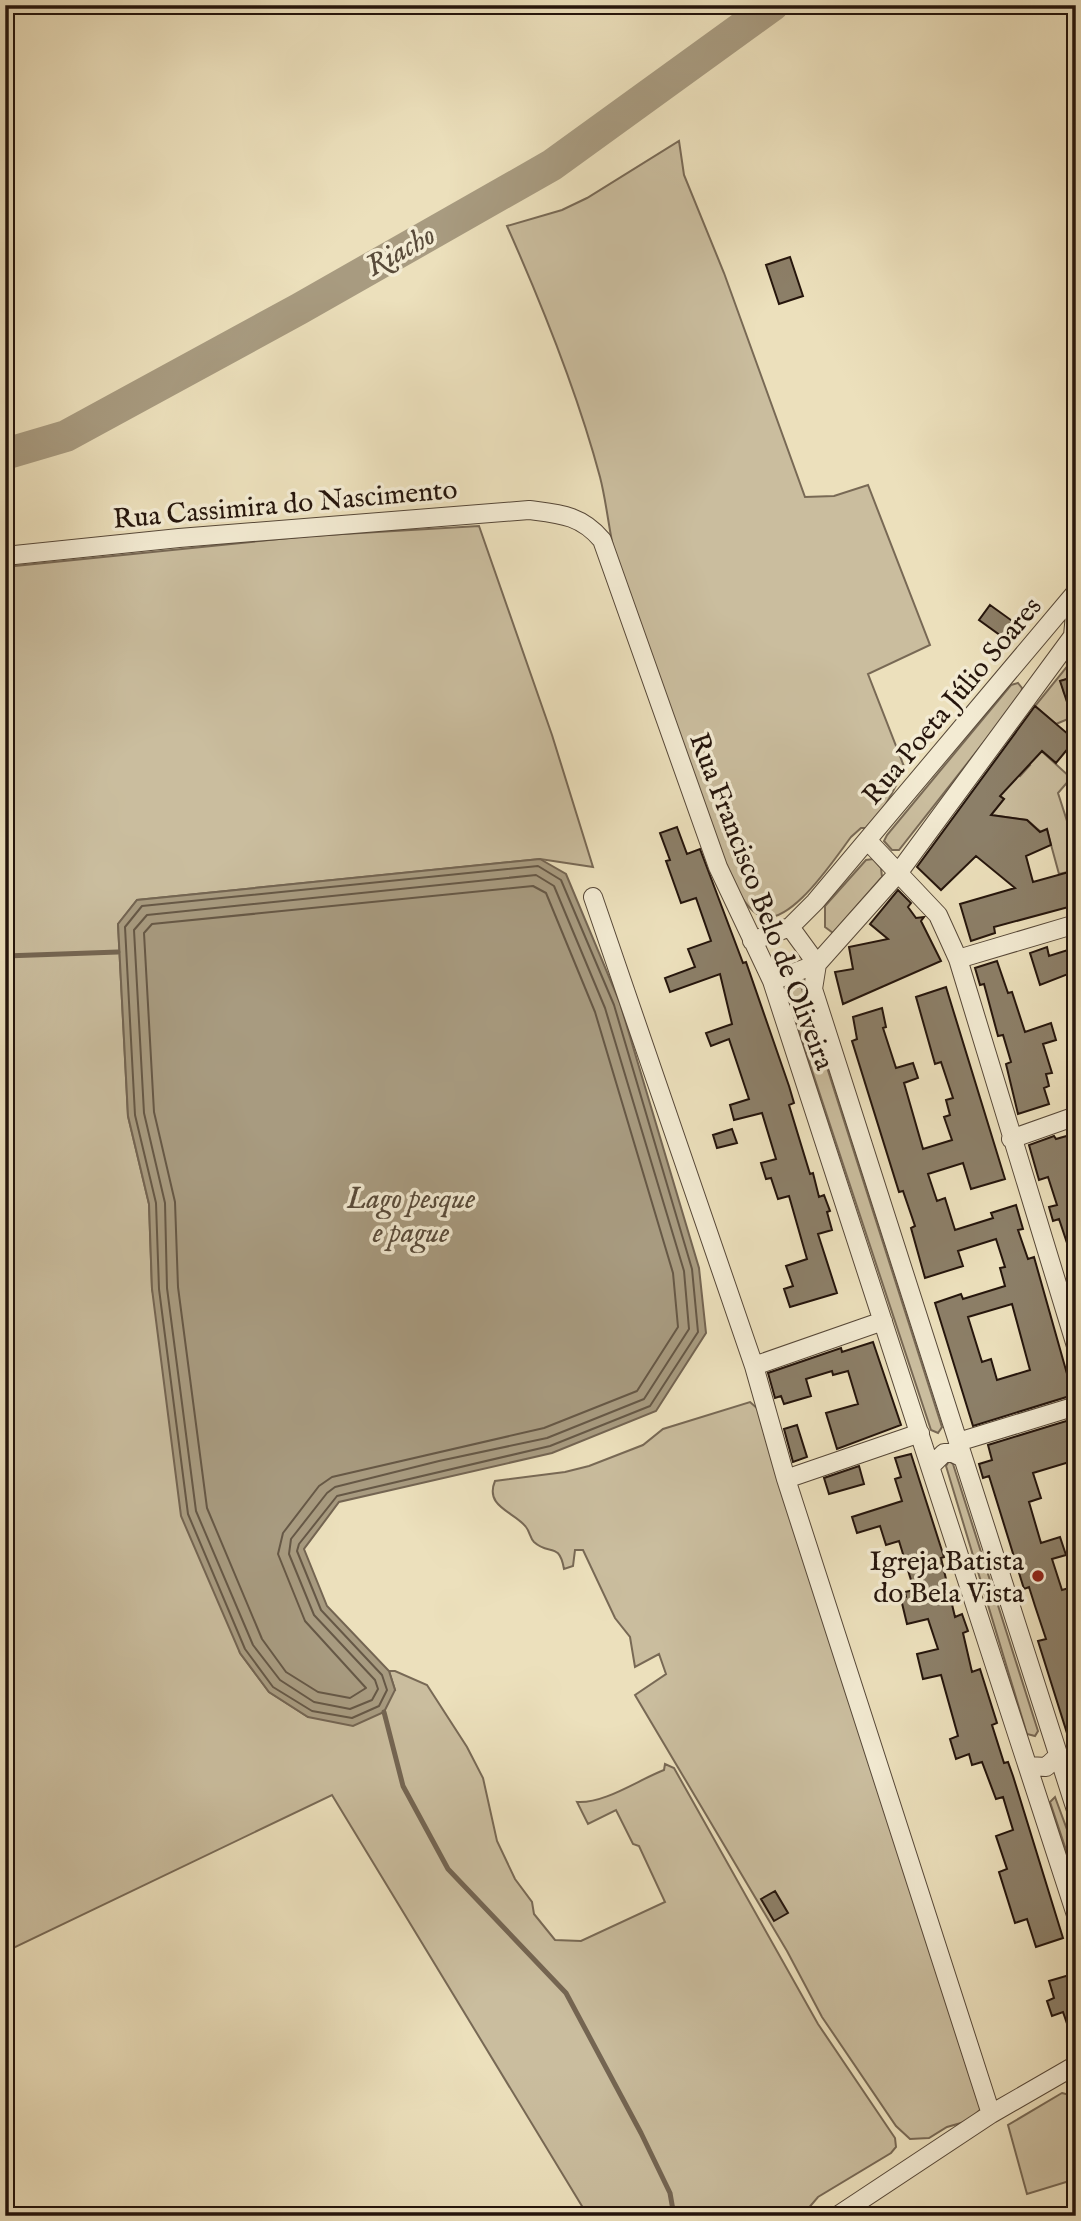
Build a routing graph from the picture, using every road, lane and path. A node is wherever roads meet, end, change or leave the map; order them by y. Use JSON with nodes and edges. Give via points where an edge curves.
{"nodes":[{"id":1,"x":570,"y":515,"type":"joint"},
{"id":2,"x":5,"y":555,"type":"edge"},
{"id":3,"x":1076,"y":592,"type":"edge"},
{"id":4,"x":1076,"y":603,"type":"edge"},
{"id":5,"x":1058,"y":611,"type":"junction"},
{"id":6,"x":1074,"y":640,"type":"edge"},
{"id":7,"x":868,"y":841,"type":"junction"},
{"id":8,"x":899,"y":872,"type":"junction"},
{"id":9,"x":593,"y":897,"type":"dead end"},
{"id":10,"x":1076,"y":924,"type":"edge"},
{"id":11,"x":790,"y":927,"type":"junction"},
{"id":12,"x":752,"y":941,"type":"junction"},
{"id":13,"x":958,"y":959,"type":"junction"},
{"id":14,"x":817,"y":964,"type":"junction"},
{"id":15,"x":772,"y":981,"type":"junction"},
{"id":16,"x":1076,"y":1116,"type":"edge"},
{"id":17,"x":1010,"y":1139,"type":"junction"},
{"id":18,"x":1069,"y":1302,"type":"edge"},
{"id":19,"x":883,"y":1321,"type":"junction"},
{"id":20,"x":1076,"y":1346,"type":"edge"},
{"id":21,"x":754,"y":1366,"type":"junction"},
{"id":22,"x":1076,"y":1406,"type":"edge"},
{"id":23,"x":921,"y":1438,"type":"junction"},
{"id":24,"x":958,"y":1443,"type":"junction"},
{"id":25,"x":930,"y":1466,"type":"junction"},
{"id":26,"x":786,"y":1479,"type":"junction"},
{"id":27,"x":1058,"y":1756,"type":"junction"},
{"id":28,"x":1028,"y":1766,"type":"junction"},
{"id":29,"x":1069,"y":1791,"type":"junction"},
{"id":30,"x":1038,"y":1797,"type":"junction"},
{"id":31,"x":1076,"y":1810,"type":"edge"},
{"id":32,"x":1076,"y":1914,"type":"edge"},
{"id":33,"x":1076,"y":2065,"type":"edge"},
{"id":34,"x":991,"y":2114,"type":"junction"},
{"id":35,"x":837,"y":2216,"type":"edge"}],
"edges":[{"from":1,"to":2,"type":"street","name":"Rua Cassimira do Nascimento","via":[[529,510],[481,513]]},
{"from":1,"to":12,"type":"street","name":"Rua Francisco Belo de Oliveira","via":[[589,524],[602,540],[718,867]]},
{"from":3,"to":5,"type":"street","name":"Rua Poeta Júlio Soares"},
{"from":4,"to":6,"type":"street","name":"Rua Poeta Júlio Soares"},
{"from":5,"to":6,"type":"street"},
{"from":5,"to":7,"type":"street","name":"Rua Poeta Júlio Soares"},
{"from":6,"to":8,"type":"street","name":"Rua Poeta Júlio Soares"},
{"from":7,"to":8,"type":"street","name":"Rua Poeta Júlio Soares"},
{"from":7,"to":11,"type":"street","name":"Rua Poeta Júlio Soares"},
{"from":8,"to":13,"type":"street","via":[[938,915]]},
{"from":8,"to":14,"type":"street","name":"Rua Poeta Júlio Soares"},
{"from":9,"to":21,"type":"street"},
{"from":10,"to":13,"type":"street"},
{"from":11,"to":12,"type":"street","name":"Rua Poeta Júlio Soares"},
{"from":11,"to":14,"type":"street","name":"Rua Francisco Belo de Oliveira"},
{"from":12,"to":15,"type":"street","name":"Rua Francisco Belo de Oliveira"},
{"from":13,"to":17,"type":"street"},
{"from":14,"to":15,"type":"street","name":"Rua Poeta Júlio Soares"},
{"from":14,"to":24,"type":"street","name":"Rua Francisco Belo de Oliveira","via":[[813,989]]},
{"from":15,"to":19,"type":"street","name":"Rua Francisco Belo de Oliveira"},
{"from":16,"to":17,"type":"street"},
{"from":17,"to":18,"type":"street"},
{"from":18,"to":20,"type":"street"},
{"from":19,"to":21,"type":"street"},
{"from":19,"to":23,"type":"street","name":"Rua Francisco Belo de Oliveira"},
{"from":21,"to":26,"type":"street"},
{"from":22,"to":24,"type":"street"},
{"from":23,"to":24,"type":"street"},
{"from":23,"to":25,"type":"street","name":"Rua Francisco Belo de Oliveira"},
{"from":23,"to":26,"type":"street"},
{"from":24,"to":25,"type":"street","via":[[953,1453],[944,1453]]},
{"from":24,"to":27,"type":"street","name":"Rua Francisco Belo de Oliveira"},
{"from":25,"to":28,"type":"street","name":"Rua Francisco Belo de Oliveira"},
{"from":26,"to":34,"type":"street"},
{"from":27,"to":28,"type":"street","via":[[1046,1767]]},
{"from":27,"to":29,"type":"street","name":"Rua Francisco Belo de Oliveira"},
{"from":28,"to":30,"type":"street","name":"Rua Francisco Belo de Oliveira"},
{"from":29,"to":30,"type":"street","via":[[1050,1786]]},
{"from":29,"to":31,"type":"street","name":"Rua Francisco Belo de Oliveira"},
{"from":30,"to":32,"type":"street","name":"Rua Francisco Belo de Oliveira"},
{"from":33,"to":34,"type":"street"},
{"from":34,"to":35,"type":"street"}]}
